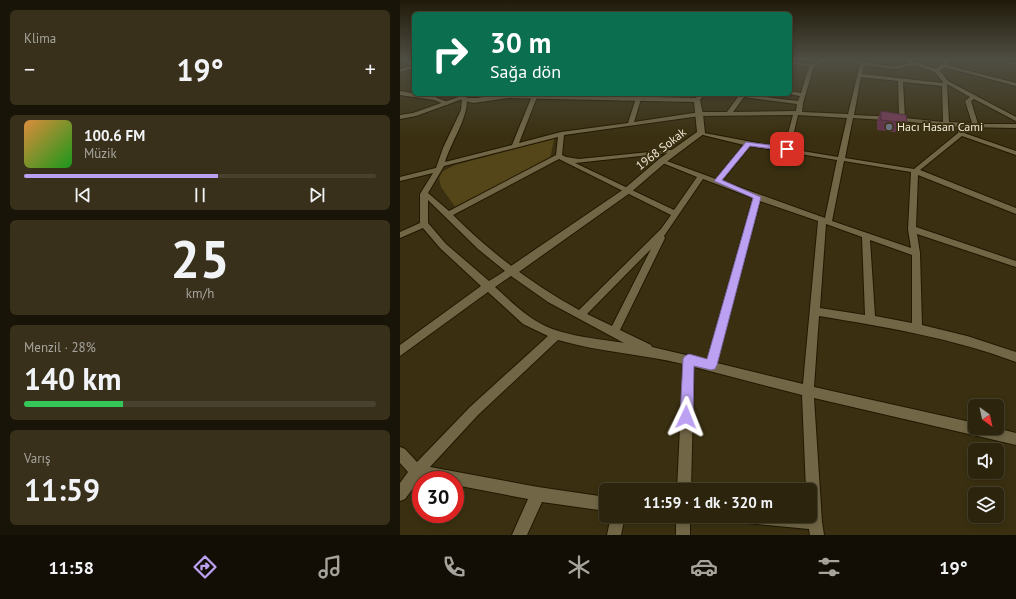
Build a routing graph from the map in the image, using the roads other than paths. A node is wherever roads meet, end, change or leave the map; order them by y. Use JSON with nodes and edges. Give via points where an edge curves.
{"nodes":[{"id":1,"x":945,"y":84,"type":"edge"},
{"id":2,"x":807,"y":85,"type":"edge"},
{"id":3,"x":857,"y":85,"type":"edge"},
{"id":4,"x":898,"y":85,"type":"edge"},
{"id":5,"x":947,"y":85,"type":"edge"},
{"id":6,"x":792,"y":92,"type":"edge"},
{"id":7,"x":400,"y":93,"type":"edge"},
{"id":8,"x":412,"y":95,"type":"edge"},
{"id":9,"x":804,"y":95,"type":"junction"},
{"id":10,"x":418,"y":96,"type":"edge"},
{"id":11,"x":469,"y":96,"type":"edge"},
{"id":12,"x":489,"y":96,"type":"edge"},
{"id":13,"x":500,"y":96,"type":"edge"},
{"id":14,"x":520,"y":96,"type":"edge"},
{"id":15,"x":552,"y":96,"type":"edge"},
{"id":16,"x":614,"y":96,"type":"edge"},
{"id":17,"x":641,"y":96,"type":"edge"},
{"id":18,"x":741,"y":96,"type":"edge"},
{"id":19,"x":749,"y":96,"type":"edge"},
{"id":20,"x":974,"y":96,"type":"junction"},
{"id":21,"x":534,"y":97,"type":"junction"},
{"id":22,"x":700,"y":97,"type":"edge"},
{"id":23,"x":558,"y":98,"type":"junction"},
{"id":24,"x":462,"y":99,"type":"junction"},
{"id":25,"x":484,"y":99,"type":"junction"},
{"id":26,"x":624,"y":99,"type":"junction"},
{"id":27,"x":800,"y":103,"type":"junction"},
{"id":28,"x":448,"y":104,"type":"junction"},
{"id":29,"x":464,"y":110,"type":"junction"},
{"id":30,"x":729,"y":113,"type":"junction"},
{"id":31,"x":700,"y":114,"type":"junction"},
{"id":32,"x":797,"y":114,"type":"junction"},
{"id":33,"x":851,"y":117,"type":"junction"},
{"id":34,"x":400,"y":118,"type":"edge"},
{"id":35,"x":1016,"y":119,"type":"edge"},
{"id":36,"x":902,"y":120,"type":"junction"},
{"id":37,"x":630,"y":124,"type":"junction"},
{"id":38,"x":946,"y":124,"type":"junction"},
{"id":39,"x":975,"y":124,"type":"junction"},
{"id":40,"x":959,"y":125,"type":"junction"},
{"id":41,"x":1016,"y":126,"type":"edge"},
{"id":42,"x":701,"y":133,"type":"junction"},
{"id":43,"x":561,"y":134,"type":"junction"},
{"id":44,"x":961,"y":134,"type":"junction"},
{"id":45,"x":748,"y":144,"type":"junction"},
{"id":46,"x":515,"y":145,"type":"junction"},
{"id":47,"x":787,"y":149,"type":"junction"},
{"id":48,"x":678,"y":150,"type":"junction"},
{"id":49,"x":1016,"y":153,"type":"edge"},
{"id":50,"x":561,"y":158,"type":"junction"},
{"id":51,"x":840,"y":158,"type":"junction"},
{"id":52,"x":662,"y":161,"type":"junction"},
{"id":53,"x":439,"y":167,"type":"junction"},
{"id":54,"x":915,"y":171,"type":"junction"},
{"id":55,"x":701,"y":176,"type":"junction"},
{"id":56,"x":400,"y":179,"type":"edge"},
{"id":57,"x":718,"y":181,"type":"junction"},
{"id":58,"x":627,"y":191,"type":"junction"},
{"id":59,"x":424,"y":194,"type":"junction"},
{"id":60,"x":757,"y":197,"type":"junction"},
{"id":61,"x":1016,"y":211,"type":"edge"},
{"id":62,"x":676,"y":214,"type":"junction"},
{"id":63,"x":447,"y":215,"type":"junction"},
{"id":64,"x":825,"y":221,"type":"junction"},
{"id":65,"x":424,"y":224,"type":"junction"},
{"id":66,"x":665,"y":229,"type":"junction"},
{"id":67,"x":912,"y":229,"type":"junction"},
{"id":68,"x":400,"y":235,"type":"edge"},
{"id":69,"x":866,"y":236,"type":"junction"},
{"id":70,"x":916,"y":253,"type":"junction"},
{"id":71,"x":1016,"y":264,"type":"edge"},
{"id":72,"x":512,"y":271,"type":"junction"},
{"id":73,"x":487,"y":287,"type":"junction"},
{"id":74,"x":814,"y":311,"type":"junction"},
{"id":75,"x":580,"y":315,"type":"junction"},
{"id":76,"x":870,"y":320,"type":"junction"},
{"id":77,"x":917,"y":329,"type":"junction"},
{"id":78,"x":614,"y":332,"type":"junction"},
{"id":79,"x":556,"y":335,"type":"junction"},
{"id":80,"x":400,"y":351,"type":"edge"},
{"id":81,"x":655,"y":352,"type":"junction"},
{"id":82,"x":1016,"y":357,"type":"edge"},
{"id":83,"x":689,"y":359,"type":"junction"},
{"id":84,"x":711,"y":365,"type":"junction"},
{"id":85,"x":808,"y":391,"type":"junction"},
{"id":86,"x":1016,"y":439,"type":"edge"},
{"id":87,"x":400,"y":454,"type":"edge"},
{"id":88,"x":417,"y":471,"type":"joint"},
{"id":89,"x":412,"y":478,"type":"edge"},
{"id":90,"x":464,"y":480,"type":"edge"},
{"id":91,"x":684,"y":483,"type":"edge"},
{"id":92,"x":400,"y":494,"type":"edge"},
{"id":93,"x":538,"y":494,"type":"junction"},
{"id":94,"x":599,"y":503,"type":"edge"},
{"id":95,"x":617,"y":523,"type":"edge"},
{"id":96,"x":683,"y":523,"type":"edge"},
{"id":97,"x":784,"y":523,"type":"edge"},
{"id":98,"x":816,"y":529,"type":"edge"},
{"id":99,"x":519,"y":535,"type":"edge"},
{"id":100,"x":614,"y":535,"type":"edge"},
{"id":101,"x":683,"y":535,"type":"edge"}],
"edges":[{"from":1,"to":38,"type":"street"},
{"from":2,"to":9,"type":"street"},
{"from":3,"to":33,"type":"street"},
{"from":4,"to":36,"type":"street"},
{"from":5,"to":20,"type":"street"},
{"from":6,"to":9,"type":"street"},
{"from":7,"to":8,"type":"street"},
{"from":9,"to":27,"type":"street"},
{"from":10,"to":28,"type":"street"},
{"from":11,"to":24,"type":"street"},
{"from":12,"to":25,"type":"street"},
{"from":13,"to":25,"type":"street","name":"1968 Sokak"},
{"from":14,"to":21,"type":"street","name":"1968 Sokak"},
{"from":15,"to":23,"type":"street"},
{"from":16,"to":26,"type":"street"},
{"from":17,"to":22,"type":"street","name":"1968 Sokak"},
{"from":17,"to":26,"type":"street","name":"1968 Sokak"},
{"from":17,"to":37,"type":"street"},
{"from":18,"to":30,"type":"street"},
{"from":19,"to":27,"type":"street"},
{"from":20,"to":35,"type":"street"},
{"from":20,"to":39,"type":"street","via":[[968,101]]},
{"from":21,"to":23,"type":"street","name":"1968 Sokak"},
{"from":21,"to":46,"type":"street"},
{"from":22,"to":31,"type":"street","name":"1968 Sokak"},
{"from":23,"to":26,"type":"street","name":"1968 Sokak"},
{"from":24,"to":25,"type":"street","name":"1968 Sokak"},
{"from":24,"to":28,"type":"street"},
{"from":24,"to":29,"type":"street"},
{"from":25,"to":29,"type":"street"},
{"from":27,"to":32,"type":"street"},
{"from":28,"to":34,"type":"street"},
{"from":29,"to":53,"type":"street"},
{"from":30,"to":31,"type":"street"},
{"from":30,"to":32,"type":"street"},
{"from":31,"to":37,"type":"street"},
{"from":31,"to":42,"type":"street","name":"1968 Sokak"},
{"from":32,"to":33,"type":"street"},
{"from":32,"to":47,"type":"street"},
{"from":33,"to":36,"type":"street"},
{"from":33,"to":51,"type":"street"},
{"from":36,"to":38,"type":"street"},
{"from":37,"to":43,"type":"street"},
{"from":38,"to":40,"type":"street"},
{"from":39,"to":40,"type":"street"},
{"from":39,"to":41,"type":"street"},
{"from":40,"to":44,"type":"street"},
{"from":42,"to":45,"type":"street"},
{"from":42,"to":48,"type":"street","name":"1968 Sokak"},
{"from":43,"to":46,"type":"street"},
{"from":43,"to":50,"type":"street"},
{"from":44,"to":49,"type":"street"},
{"from":44,"to":54,"type":"street"},
{"from":45,"to":47,"type":"street"},
{"from":45,"to":57,"type":"street"},
{"from":46,"to":53,"type":"street"},
{"from":47,"to":51,"type":"street"},
{"from":48,"to":50,"type":"street","via":[[579,161]]},
{"from":48,"to":52,"type":"street","name":"1968 Sokak"},
{"from":50,"to":58,"type":"street"},
{"from":50,"to":63,"type":"street"},
{"from":51,"to":54,"type":"street"},
{"from":51,"to":64,"type":"street"},
{"from":52,"to":55,"type":"street"},
{"from":52,"to":58,"type":"street","name":"1968 Sokak"},
{"from":53,"to":56,"type":"street"},
{"from":53,"to":59,"type":"street"},
{"from":54,"to":61,"type":"street"},
{"from":54,"to":67,"type":"street"},
{"from":55,"to":57,"type":"street"},
{"from":55,"to":62,"type":"street"},
{"from":57,"to":60,"type":"street"},
{"from":58,"to":62,"type":"street"},
{"from":58,"to":72,"type":"street","name":"1968 Sokak"},
{"from":59,"to":63,"type":"street","via":[[436,202]]},
{"from":59,"to":65,"type":"street"},
{"from":60,"to":64,"type":"street"},
{"from":60,"to":84,"type":"street"},
{"from":62,"to":66,"type":"street"},
{"from":63,"to":72,"type":"street","via":[[488,253]]},
{"from":64,"to":69,"type":"street"},
{"from":64,"to":74,"type":"street"},
{"from":65,"to":68,"type":"street"},
{"from":65,"to":73,"type":"street","via":[[443,246]]},
{"from":66,"to":75,"type":"street"},
{"from":66,"to":78,"type":"street"},
{"from":67,"to":70,"type":"street"},
{"from":67,"to":71,"type":"street"},
{"from":69,"to":70,"type":"street"},
{"from":69,"to":76,"type":"street"},
{"from":70,"to":77,"type":"street"},
{"from":72,"to":73,"type":"street"},
{"from":72,"to":75,"type":"street","via":[[550,298]]},
{"from":73,"to":79,"type":"street","via":[[527,321]]},
{"from":73,"to":80,"type":"street"},
{"from":74,"to":76,"type":"street"},
{"from":74,"to":85,"type":"street"},
{"from":75,"to":78,"type":"street"},
{"from":76,"to":77,"type":"street"},
{"from":77,"to":82,"type":"street","via":[[992,347]]},
{"from":78,"to":81,"type":"street"},
{"from":79,"to":81,"type":"street"},
{"from":79,"to":88,"type":"street","via":[[483,403]]},
{"from":81,"to":83,"type":"street"},
{"from":83,"to":84,"type":"street"},
{"from":83,"to":91,"type":"street"},
{"from":84,"to":85,"type":"street"},
{"from":85,"to":86,"type":"street"},
{"from":85,"to":98,"type":"street"},
{"from":87,"to":88,"type":"street"},
{"from":89,"to":92,"type":"street"},
{"from":90,"to":93,"type":"street"},
{"from":93,"to":94,"type":"street"},
{"from":93,"to":99,"type":"street"},
{"from":95,"to":100,"type":"street"},
{"from":96,"to":101,"type":"street"},
{"from":97,"to":98,"type":"street"}]}
